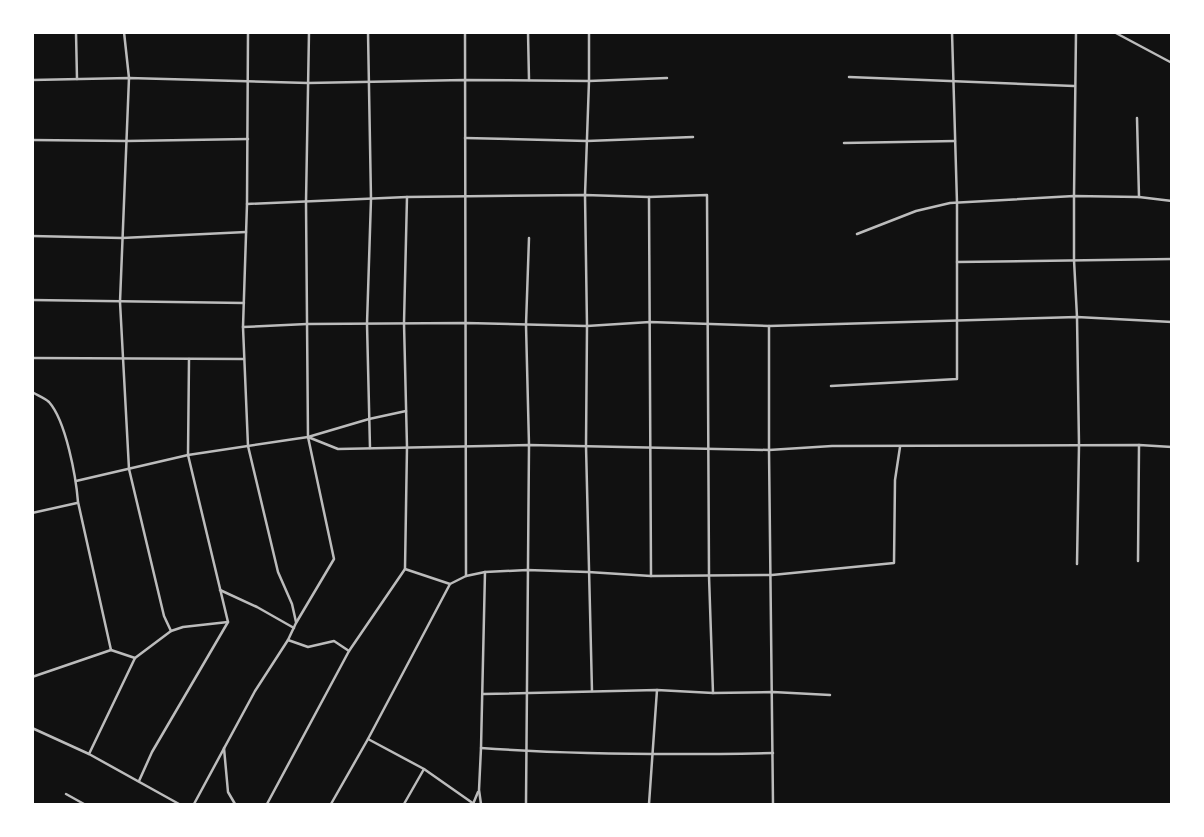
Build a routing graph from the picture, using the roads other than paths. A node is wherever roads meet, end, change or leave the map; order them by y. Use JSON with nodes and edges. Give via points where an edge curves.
{"nodes":[{"id":1,"x":76,"y":32,"type":"edge"},
{"id":2,"x":124,"y":32,"type":"edge"},
{"id":3,"x":248,"y":32,"type":"edge"},
{"id":4,"x":309,"y":32,"type":"edge"},
{"id":5,"x":368,"y":32,"type":"edge"},
{"id":6,"x":465,"y":32,"type":"edge"},
{"id":7,"x":528,"y":32,"type":"edge"},
{"id":8,"x":588,"y":32,"type":"edge"},
{"id":9,"x":952,"y":32,"type":"edge"},
{"id":10,"x":1076,"y":32,"type":"edge"},
{"id":11,"x":1114,"y":32,"type":"edge"},
{"id":12,"x":1172,"y":63,"type":"edge"},
{"id":13,"x":849,"y":77,"type":"dead end"},
{"id":14,"x":129,"y":78,"type":"junction"},
{"id":15,"x":667,"y":78,"type":"dead end"},
{"id":16,"x":77,"y":79,"type":"junction"},
{"id":17,"x":32,"y":80,"type":"edge"},
{"id":18,"x":464,"y":80,"type":"junction"},
{"id":19,"x":529,"y":80,"type":"junction"},
{"id":20,"x":249,"y":81,"type":"junction"},
{"id":21,"x":589,"y":81,"type":"junction"},
{"id":22,"x":368,"y":82,"type":"junction"},
{"id":23,"x":954,"y":82,"type":"junction"},
{"id":24,"x":308,"y":83,"type":"junction"},
{"id":25,"x":1074,"y":86,"type":"junction"},
{"id":26,"x":1137,"y":118,"type":"dead end"},
{"id":27,"x":693,"y":137,"type":"dead end"},
{"id":28,"x":465,"y":138,"type":"junction"},
{"id":29,"x":248,"y":139,"type":"junction"},
{"id":30,"x":32,"y":140,"type":"edge"},
{"id":31,"x":126,"y":141,"type":"junction"},
{"id":32,"x":587,"y":141,"type":"junction"},
{"id":33,"x":955,"y":141,"type":"junction"},
{"id":34,"x":844,"y":143,"type":"dead end"},
{"id":35,"x":584,"y":195,"type":"junction"},
{"id":36,"x":465,"y":196,"type":"junction"},
{"id":37,"x":1074,"y":196,"type":"junction"},
{"id":38,"x":407,"y":197,"type":"junction"},
{"id":39,"x":649,"y":197,"type":"junction"},
{"id":40,"x":1139,"y":197,"type":"junction"},
{"id":41,"x":371,"y":198,"type":"junction"},
{"id":42,"x":1172,"y":201,"type":"edge"},
{"id":43,"x":306,"y":202,"type":"junction"},
{"id":44,"x":957,"y":203,"type":"junction"},
{"id":45,"x":248,"y":204,"type":"junction"},
{"id":46,"x":246,"y":232,"type":"junction"},
{"id":47,"x":857,"y":234,"type":"dead end"},
{"id":48,"x":32,"y":236,"type":"edge"},
{"id":49,"x":122,"y":238,"type":"junction"},
{"id":50,"x":529,"y":238,"type":"dead end"},
{"id":51,"x":1172,"y":259,"type":"edge"},
{"id":52,"x":1074,"y":260,"type":"junction"},
{"id":53,"x":957,"y":262,"type":"junction"},
{"id":54,"x":32,"y":300,"type":"edge"},
{"id":55,"x":120,"y":302,"type":"junction"},
{"id":56,"x":244,"y":303,"type":"junction"},
{"id":57,"x":1077,"y":317,"type":"junction"},
{"id":58,"x":957,"y":321,"type":"junction"},
{"id":59,"x":650,"y":322,"type":"junction"},
{"id":60,"x":1172,"y":322,"type":"edge"},
{"id":61,"x":404,"y":323,"type":"junction"},
{"id":62,"x":466,"y":323,"type":"junction"},
{"id":63,"x":307,"y":324,"type":"junction"},
{"id":64,"x":367,"y":324,"type":"junction"},
{"id":65,"x":526,"y":324,"type":"junction"},
{"id":66,"x":708,"y":324,"type":"junction"},
{"id":67,"x":587,"y":326,"type":"junction"},
{"id":68,"x":769,"y":326,"type":"junction"},
{"id":69,"x":243,"y":327,"type":"junction"},
{"id":70,"x":32,"y":358,"type":"edge"},
{"id":71,"x":122,"y":358,"type":"junction"},
{"id":72,"x":189,"y":359,"type":"junction"},
{"id":73,"x":244,"y":359,"type":"junction"},
{"id":74,"x":831,"y":386,"type":"dead end"},
{"id":75,"x":32,"y":392,"type":"edge"},
{"id":76,"x":406,"y":411,"type":"junction"},
{"id":77,"x":369,"y":419,"type":"junction"},
{"id":78,"x":308,"y":437,"type":"junction"},
{"id":79,"x":529,"y":445,"type":"junction"},
{"id":80,"x":1079,"y":445,"type":"junction"},
{"id":81,"x":1139,"y":445,"type":"junction"},
{"id":82,"x":248,"y":446,"type":"junction"},
{"id":83,"x":467,"y":446,"type":"junction"},
{"id":84,"x":586,"y":446,"type":"junction"},
{"id":85,"x":650,"y":446,"type":"junction"},
{"id":86,"x":900,"y":446,"type":"junction"},
{"id":87,"x":407,"y":447,"type":"junction"},
{"id":88,"x":1172,"y":447,"type":"edge"},
{"id":89,"x":370,"y":448,"type":"junction"},
{"id":90,"x":709,"y":448,"type":"junction"},
{"id":91,"x":769,"y":450,"type":"junction"},
{"id":92,"x":188,"y":455,"type":"junction"},
{"id":93,"x":129,"y":469,"type":"junction"},
{"id":94,"x":76,"y":481,"type":"junction"},
{"id":95,"x":78,"y":502,"type":"junction"},
{"id":96,"x":32,"y":513,"type":"edge"},
{"id":97,"x":1138,"y":562,"type":"dead end"},
{"id":98,"x":1077,"y":564,"type":"dead end"},
{"id":99,"x":405,"y":568,"type":"junction"},
{"id":100,"x":527,"y":570,"type":"junction"},
{"id":101,"x":485,"y":572,"type":"junction"},
{"id":102,"x":588,"y":572,"type":"junction"},
{"id":103,"x":466,"y":576,"type":"junction"},
{"id":104,"x":651,"y":576,"type":"junction"},
{"id":105,"x":709,"y":576,"type":"junction"},
{"id":106,"x":772,"y":576,"type":"junction"},
{"id":107,"x":450,"y":584,"type":"junction"},
{"id":108,"x":220,"y":590,"type":"junction"},
{"id":109,"x":228,"y":622,"type":"junction"},
{"id":110,"x":296,"y":623,"type":"junction"},
{"id":111,"x":294,"y":628,"type":"junction"},
{"id":112,"x":171,"y":631,"type":"junction"},
{"id":113,"x":288,"y":640,"type":"junction"},
{"id":114,"x":111,"y":650,"type":"junction"},
{"id":115,"x":349,"y":651,"type":"junction"},
{"id":116,"x":135,"y":658,"type":"junction"},
{"id":117,"x":32,"y":677,"type":"edge"},
{"id":118,"x":656,"y":690,"type":"junction"},
{"id":119,"x":592,"y":691,"type":"junction"},
{"id":120,"x":526,"y":692,"type":"junction"},
{"id":121,"x":772,"y":692,"type":"junction"},
{"id":122,"x":712,"y":693,"type":"junction"},
{"id":123,"x":482,"y":694,"type":"junction"},
{"id":124,"x":830,"y":695,"type":"dead end"},
{"id":125,"x":32,"y":728,"type":"edge"},
{"id":126,"x":368,"y":739,"type":"junction"},
{"id":127,"x":224,"y":747,"type":"junction"},
{"id":128,"x":481,"y":748,"type":"junction"},
{"id":129,"x":526,"y":751,"type":"junction"},
{"id":130,"x":773,"y":753,"type":"junction"},
{"id":131,"x":89,"y":754,"type":"junction"},
{"id":132,"x":653,"y":755,"type":"junction"},
{"id":133,"x":424,"y":769,"type":"junction"},
{"id":134,"x":138,"y":782,"type":"junction"},
{"id":135,"x":479,"y":790,"type":"junction"},
{"id":136,"x":66,"y":794,"type":"dead end"},
{"id":137,"x":84,"y":804,"type":"edge"},
{"id":138,"x":179,"y":804,"type":"edge"},
{"id":139,"x":194,"y":804,"type":"edge"},
{"id":140,"x":235,"y":804,"type":"edge"},
{"id":141,"x":267,"y":804,"type":"edge"},
{"id":142,"x":332,"y":804,"type":"edge"},
{"id":143,"x":404,"y":804,"type":"edge"},
{"id":144,"x":473,"y":804,"type":"edge"},
{"id":145,"x":481,"y":804,"type":"edge"},
{"id":146,"x":526,"y":804,"type":"edge"},
{"id":147,"x":649,"y":804,"type":"edge"},
{"id":148,"x":773,"y":804,"type":"edge"}],
"edges":[{"from":1,"to":16,"type":"street"},
{"from":2,"to":14,"type":"street"},
{"from":3,"to":20,"type":"street"},
{"from":4,"to":24,"type":"street"},
{"from":5,"to":22,"type":"street"},
{"from":6,"to":18,"type":"street"},
{"from":7,"to":19,"type":"street"},
{"from":8,"to":21,"type":"street"},
{"from":9,"to":23,"type":"street"},
{"from":10,"to":25,"type":"street"},
{"from":11,"to":12,"type":"street"},
{"from":13,"to":23,"type":"street"},
{"from":14,"to":16,"type":"street"},
{"from":14,"to":20,"type":"street"},
{"from":14,"to":31,"type":"street"},
{"from":15,"to":21,"type":"street"},
{"from":16,"to":17,"type":"street"},
{"from":18,"to":19,"type":"street"},
{"from":18,"to":22,"type":"street"},
{"from":18,"to":28,"type":"street"},
{"from":19,"to":21,"type":"street"},
{"from":20,"to":24,"type":"street"},
{"from":20,"to":29,"type":"street"},
{"from":21,"to":32,"type":"street"},
{"from":22,"to":24,"type":"street"},
{"from":22,"to":41,"type":"street"},
{"from":23,"to":25,"type":"street"},
{"from":23,"to":33,"type":"street"},
{"from":24,"to":43,"type":"street"},
{"from":25,"to":37,"type":"street"},
{"from":26,"to":40,"type":"street"},
{"from":27,"to":32,"type":"street"},
{"from":28,"to":32,"type":"street"},
{"from":28,"to":36,"type":"street"},
{"from":29,"to":31,"type":"street"},
{"from":29,"to":45,"type":"street"},
{"from":30,"to":31,"type":"street"},
{"from":31,"to":49,"type":"street"},
{"from":32,"to":35,"type":"street"},
{"from":33,"to":34,"type":"street"},
{"from":33,"to":44,"type":"street"},
{"from":35,"to":36,"type":"street"},
{"from":35,"to":39,"type":"street"},
{"from":35,"to":67,"type":"street"},
{"from":36,"to":38,"type":"street"},
{"from":36,"to":62,"type":"street"},
{"from":37,"to":40,"type":"street"},
{"from":37,"to":44,"type":"street"},
{"from":37,"to":52,"type":"street"},
{"from":38,"to":41,"type":"street"},
{"from":38,"to":61,"type":"street"},
{"from":39,"to":59,"type":"street"},
{"from":39,"to":66,"type":"street","via":[[707,195]]},
{"from":40,"to":42,"type":"street"},
{"from":41,"to":43,"type":"street"},
{"from":41,"to":64,"type":"street"},
{"from":43,"to":45,"type":"street"},
{"from":43,"to":63,"type":"street"},
{"from":44,"to":47,"type":"street","via":[[916,211]]},
{"from":44,"to":53,"type":"street"},
{"from":45,"to":46,"type":"street"},
{"from":46,"to":49,"type":"street"},
{"from":46,"to":56,"type":"street"},
{"from":48,"to":49,"type":"street"},
{"from":49,"to":55,"type":"street"},
{"from":50,"to":65,"type":"street"},
{"from":51,"to":52,"type":"street"},
{"from":52,"to":53,"type":"street"},
{"from":52,"to":57,"type":"street"},
{"from":53,"to":58,"type":"street"},
{"from":54,"to":55,"type":"street"},
{"from":55,"to":56,"type":"street"},
{"from":55,"to":71,"type":"street"},
{"from":56,"to":69,"type":"street"},
{"from":57,"to":58,"type":"street"},
{"from":57,"to":60,"type":"street"},
{"from":57,"to":80,"type":"street"},
{"from":58,"to":68,"type":"street"},
{"from":58,"to":74,"type":"street","via":[[957,379]]},
{"from":59,"to":66,"type":"street"},
{"from":59,"to":67,"type":"street"},
{"from":59,"to":85,"type":"street"},
{"from":61,"to":62,"type":"street"},
{"from":61,"to":64,"type":"street"},
{"from":61,"to":76,"type":"street"},
{"from":62,"to":65,"type":"street"},
{"from":62,"to":83,"type":"street"},
{"from":63,"to":64,"type":"street"},
{"from":63,"to":69,"type":"street"},
{"from":63,"to":78,"type":"street"},
{"from":64,"to":77,"type":"street"},
{"from":65,"to":67,"type":"street"},
{"from":65,"to":79,"type":"street"},
{"from":66,"to":68,"type":"street"},
{"from":66,"to":90,"type":"street"},
{"from":67,"to":84,"type":"street"},
{"from":68,"to":91,"type":"street"},
{"from":69,"to":73,"type":"street"},
{"from":70,"to":71,"type":"street"},
{"from":71,"to":72,"type":"street"},
{"from":71,"to":93,"type":"street"},
{"from":72,"to":73,"type":"street"},
{"from":72,"to":92,"type":"street"},
{"from":73,"to":82,"type":"street"},
{"from":75,"to":94,"type":"street","via":[[49,401],[59,419]]},
{"from":76,"to":77,"type":"street"},
{"from":76,"to":87,"type":"street"},
{"from":77,"to":78,"type":"street"},
{"from":77,"to":89,"type":"street"},
{"from":78,"to":82,"type":"street"},
{"from":78,"to":89,"type":"street","via":[[338,449]]},
{"from":78,"to":110,"type":"street","via":[[334,559]]},
{"from":79,"to":83,"type":"street"},
{"from":79,"to":84,"type":"street"},
{"from":79,"to":100,"type":"street"},
{"from":80,"to":81,"type":"street"},
{"from":80,"to":86,"type":"street"},
{"from":80,"to":98,"type":"street"},
{"from":81,"to":88,"type":"street"},
{"from":81,"to":97,"type":"street"},
{"from":82,"to":92,"type":"street"},
{"from":82,"to":110,"type":"street","via":[[278,572],[292,604]]},
{"from":83,"to":87,"type":"street"},
{"from":83,"to":103,"type":"street"},
{"from":84,"to":85,"type":"street"},
{"from":84,"to":102,"type":"street"},
{"from":85,"to":90,"type":"street"},
{"from":85,"to":104,"type":"street"},
{"from":86,"to":91,"type":"street"},
{"from":86,"to":106,"type":"street","via":[[895,480],[894,563]]},
{"from":87,"to":89,"type":"street"},
{"from":87,"to":99,"type":"street"},
{"from":90,"to":91,"type":"street"},
{"from":90,"to":105,"type":"street"},
{"from":91,"to":106,"type":"street"},
{"from":92,"to":93,"type":"street"},
{"from":92,"to":108,"type":"street"},
{"from":93,"to":94,"type":"street"},
{"from":93,"to":112,"type":"street","via":[[164,616]]},
{"from":94,"to":95,"type":"street"},
{"from":95,"to":96,"type":"street"},
{"from":95,"to":114,"type":"street"},
{"from":99,"to":107,"type":"street"},
{"from":99,"to":115,"type":"street"},
{"from":100,"to":101,"type":"street"},
{"from":100,"to":102,"type":"street"},
{"from":100,"to":120,"type":"street"},
{"from":101,"to":103,"type":"street"},
{"from":101,"to":123,"type":"street"},
{"from":102,"to":104,"type":"street"},
{"from":102,"to":119,"type":"street"},
{"from":103,"to":107,"type":"street"},
{"from":104,"to":105,"type":"street"},
{"from":105,"to":106,"type":"street"},
{"from":105,"to":122,"type":"street"},
{"from":106,"to":121,"type":"street"},
{"from":107,"to":126,"type":"street"},
{"from":108,"to":109,"type":"street"},
{"from":108,"to":111,"type":"street"},
{"from":109,"to":112,"type":"street","via":[[183,626]]},
{"from":109,"to":134,"type":"street","via":[[152,752]]},
{"from":110,"to":111,"type":"street"},
{"from":111,"to":113,"type":"street"},
{"from":112,"to":116,"type":"street"},
{"from":113,"to":115,"type":"street","via":[[308,647],[334,641]]},
{"from":113,"to":127,"type":"street"},
{"from":114,"to":116,"type":"street"},
{"from":114,"to":117,"type":"street"},
{"from":115,"to":141,"type":"street"},
{"from":116,"to":131,"type":"street"},
{"from":118,"to":119,"type":"street"},
{"from":118,"to":122,"type":"street"},
{"from":118,"to":132,"type":"street"},
{"from":119,"to":120,"type":"street"},
{"from":120,"to":123,"type":"street"},
{"from":120,"to":129,"type":"street"},
{"from":121,"to":122,"type":"street"},
{"from":121,"to":124,"type":"street"},
{"from":121,"to":130,"type":"street"},
{"from":123,"to":128,"type":"street"},
{"from":125,"to":131,"type":"street"},
{"from":126,"to":133,"type":"street"},
{"from":126,"to":142,"type":"street"},
{"from":127,"to":139,"type":"street"},
{"from":127,"to":140,"type":"street","via":[[228,792]]},
{"from":128,"to":129,"type":"street"},
{"from":128,"to":135,"type":"street"},
{"from":129,"to":132,"type":"street"},
{"from":129,"to":146,"type":"street"},
{"from":130,"to":132,"type":"street"},
{"from":130,"to":148,"type":"street"},
{"from":131,"to":134,"type":"street"},
{"from":132,"to":147,"type":"street"},
{"from":133,"to":143,"type":"street"},
{"from":133,"to":144,"type":"street"},
{"from":134,"to":138,"type":"street"},
{"from":135,"to":144,"type":"street"},
{"from":135,"to":145,"type":"street"},
{"from":136,"to":137,"type":"street"}]}
